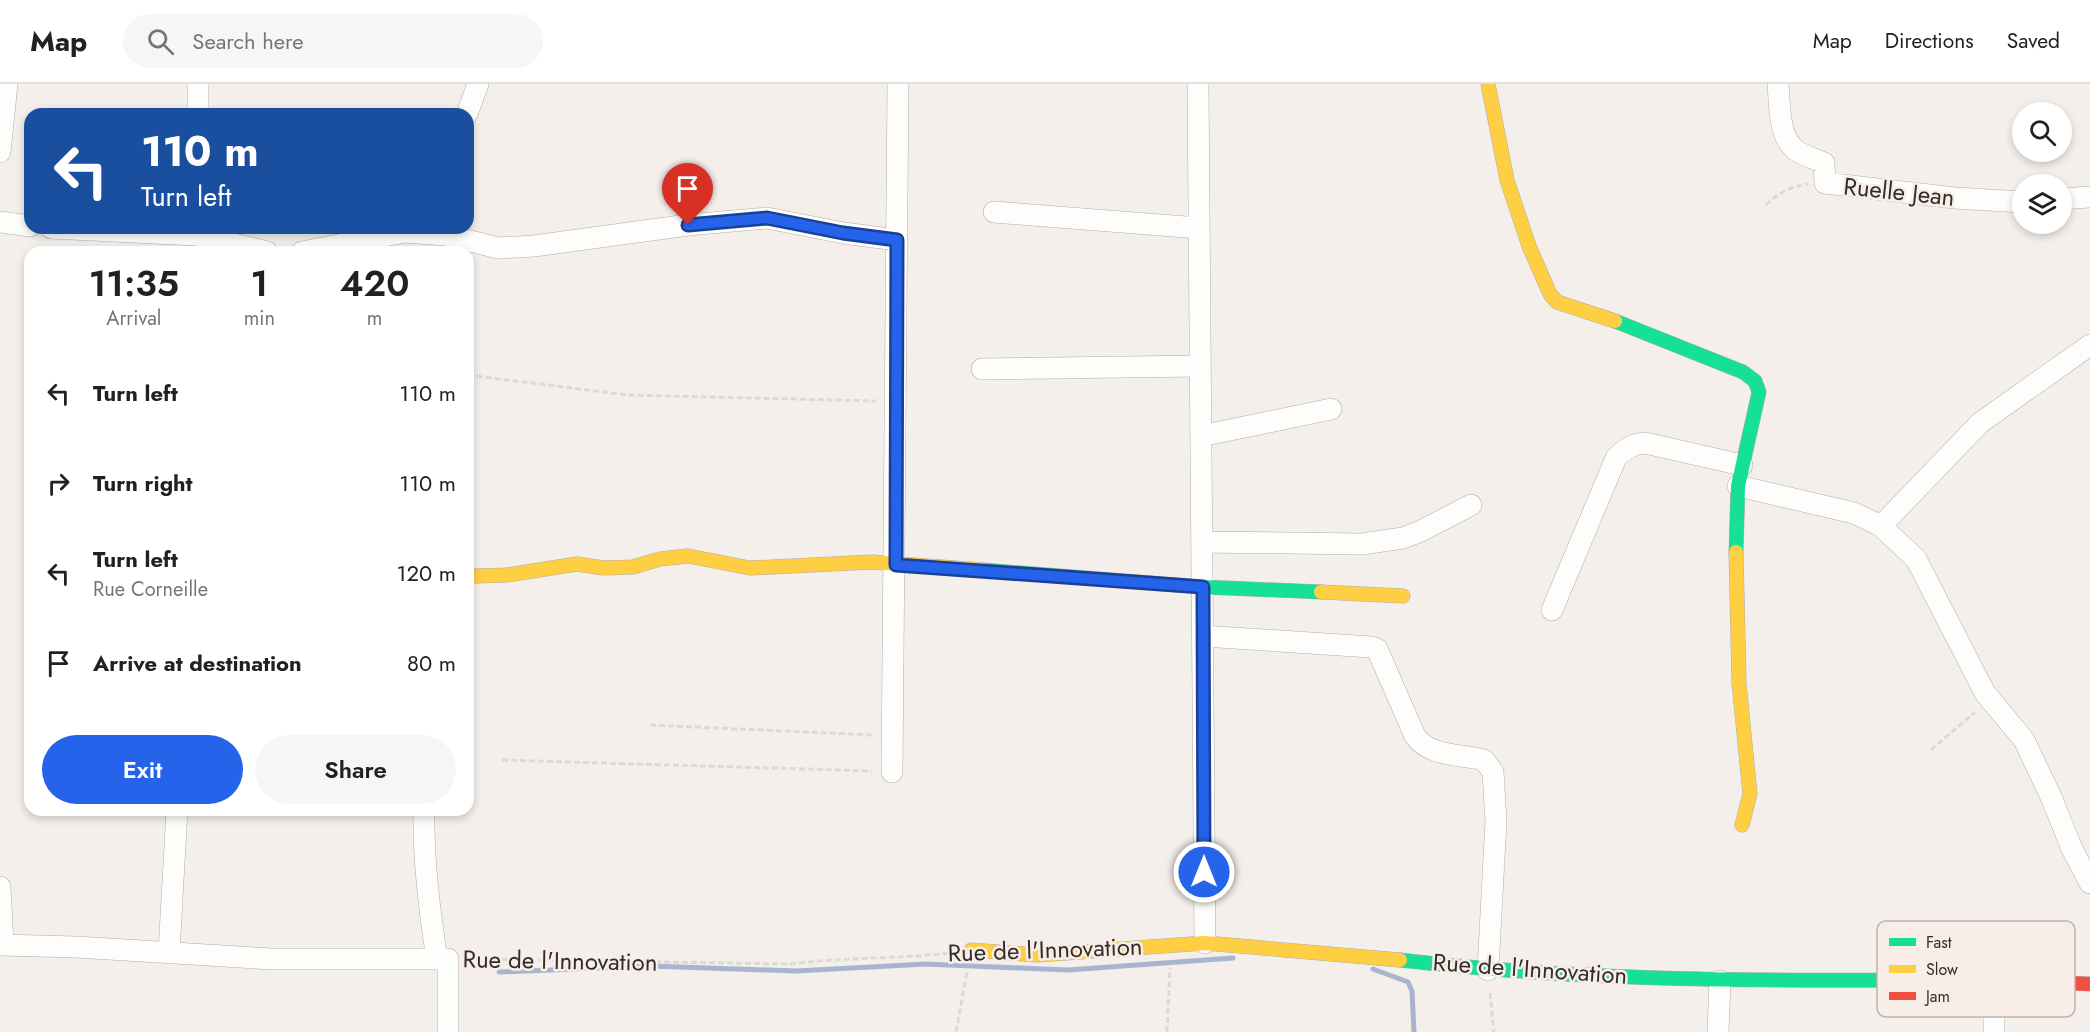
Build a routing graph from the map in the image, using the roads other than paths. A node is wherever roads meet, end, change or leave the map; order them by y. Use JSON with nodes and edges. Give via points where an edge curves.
{"nodes":[{"id":1,"x":7,"y":84,"type":"edge"},
{"id":2,"x":198,"y":84,"type":"edge"},
{"id":3,"x":478,"y":84,"type":"edge"},
{"id":4,"x":898,"y":84,"type":"edge"},
{"id":5,"x":1198,"y":84,"type":"edge"},
{"id":6,"x":1488,"y":84,"type":"edge"},
{"id":7,"x":1778,"y":84,"type":"edge"},
{"id":8,"x":198,"y":108,"type":"edge"},
{"id":9,"x":469,"y":108,"type":"edge"},
{"id":10,"x":0,"y":152,"type":"edge"},
{"id":11,"x":2090,"y":197,"type":"edge"},
{"id":12,"x":2072,"y":198,"type":"edge"},
{"id":13,"x":2012,"y":201,"type":"edge"},
{"id":14,"x":994,"y":212,"type":"dead end"},
{"id":15,"x":0,"y":222,"type":"edge"},
{"id":16,"x":24,"y":225,"type":"edge"},
{"id":17,"x":1199,"y":228,"type":"junction"},
{"id":18,"x":203,"y":234,"type":"edge"},
{"id":19,"x":395,"y":234,"type":"edge"},
{"id":20,"x":419,"y":234,"type":"edge"},
{"id":21,"x":446,"y":238,"type":"edge"},
{"id":22,"x":897,"y":240,"type":"junction"},
{"id":23,"x":246,"y":246,"type":"edge"},
{"id":24,"x":333,"y":246,"type":"edge"},
{"id":25,"x":2090,"y":345,"type":"edge"},
{"id":26,"x":1200,"y":366,"type":"junction"},
{"id":27,"x":982,"y":369,"type":"dead end"},
{"id":28,"x":1332,"y":409,"type":"dead end"},
{"id":29,"x":1201,"y":436,"type":"junction"},
{"id":30,"x":1740,"y":475,"type":"junction"},
{"id":31,"x":1471,"y":505,"type":"dead end"},
{"id":32,"x":1881,"y":526,"type":"junction"},
{"id":33,"x":1202,"y":542,"type":"junction"},
{"id":34,"x":896,"y":565,"type":"junction"},
{"id":35,"x":474,"y":576,"type":"edge"},
{"id":36,"x":1203,"y":587,"type":"junction"},
{"id":37,"x":1402,"y":596,"type":"dead end"},
{"id":38,"x":1552,"y":610,"type":"dead end"},
{"id":39,"x":1203,"y":636,"type":"junction"},
{"id":40,"x":892,"y":772,"type":"road end"},
{"id":41,"x":177,"y":816,"type":"edge"},
{"id":42,"x":424,"y":816,"type":"edge"},
{"id":43,"x":1742,"y":825,"type":"dead end"},
{"id":44,"x":2090,"y":883,"type":"edge"},
{"id":45,"x":0,"y":887,"type":"edge"},
{"id":46,"x":1205,"y":943,"type":"junction"},
{"id":47,"x":1,"y":945,"type":"edge"},
{"id":48,"x":971,"y":951,"type":"road end"},
{"id":49,"x":169,"y":952,"type":"junction"},
{"id":50,"x":443,"y":959,"type":"junction"},
{"id":51,"x":1488,"y":970,"type":"junction"},
{"id":52,"x":1877,"y":980,"type":"edge"},
{"id":53,"x":1720,"y":981,"type":"junction"},
{"id":54,"x":2075,"y":983,"type":"edge"},
{"id":55,"x":2090,"y":984,"type":"edge"},
{"id":56,"x":448,"y":1032,"type":"edge"},
{"id":57,"x":1718,"y":1032,"type":"edge"}],
"edges":[{"from":1,"to":10,"type":"street"},
{"from":2,"to":8,"type":"street"},
{"from":3,"to":9,"type":"street"},
{"from":4,"to":22,"type":"street"},
{"from":5,"to":17,"type":"street"},
{"from":6,"to":30,"type":"street","via":[[1507,180],[1529,246],[1557,302],[1743,372],[1755,381],[1759,392]]},
{"from":7,"to":13,"type":"street","name":"Ruelle Jean","via":[[1788,141],[1797,151],[1824,163],[1825,183]]},
{"from":11,"to":12,"type":"street"},
{"from":14,"to":17,"type":"street"},
{"from":15,"to":16,"type":"street"},
{"from":17,"to":26,"type":"street"},
{"from":18,"to":23,"type":"street"},
{"from":19,"to":24,"type":"street"},
{"from":20,"to":21,"type":"street"},
{"from":21,"to":22,"type":"street","via":[[498,248],[534,246],[767,218]]},
{"from":22,"to":34,"type":"street"},
{"from":25,"to":32,"type":"street","via":[[1980,423]]},
{"from":26,"to":27,"type":"street"},
{"from":26,"to":29,"type":"street"},
{"from":28,"to":29,"type":"street"},
{"from":29,"to":33,"type":"street"},
{"from":30,"to":32,"type":"street","via":[[1854,513]]},
{"from":30,"to":38,"type":"street","via":[[1645,443],[1623,450],[1616,458]]},
{"from":30,"to":43,"type":"street","via":[[1736,534],[1739,683],[1750,794]]},
{"from":31,"to":33,"type":"street","via":[[1403,538],[1372,542]]},
{"from":32,"to":44,"type":"street","via":[[1916,559],[1990,699],[2024,740]]},
{"from":33,"to":36,"type":"street"},
{"from":34,"to":35,"type":"street","via":[[838,561],[750,568],[688,556],[633,567],[577,564]]},
{"from":34,"to":36,"type":"street"},
{"from":34,"to":40,"type":"street"},
{"from":36,"to":37,"type":"street"},
{"from":36,"to":39,"type":"street"},
{"from":39,"to":46,"type":"street"},
{"from":39,"to":51,"type":"street","via":[[1377,649],[1423,747],[1484,760],[1493,772],[1496,821]]},
{"from":41,"to":49,"type":"street"},
{"from":42,"to":50,"type":"street","via":[[429,914]]},
{"from":45,"to":47,"type":"street"},
{"from":46,"to":48,"type":"street","name":"Rue de l'Innovation","via":[[1038,955]]},
{"from":46,"to":51,"type":"street","name":"Rue de l'Innovation"},
{"from":47,"to":49,"type":"street","name":"Rue de l'Innovation"},
{"from":49,"to":50,"type":"street","name":"Rue de l'Innovation","via":[[271,959]]},
{"from":50,"to":56,"type":"street"},
{"from":51,"to":53,"type":"street","name":"Rue de l'Innovation"},
{"from":52,"to":53,"type":"street","name":"Rue de l'Innovation"},
{"from":53,"to":57,"type":"street"},
{"from":54,"to":55,"type":"street","name":"Rue de l'Innovation"}]}
